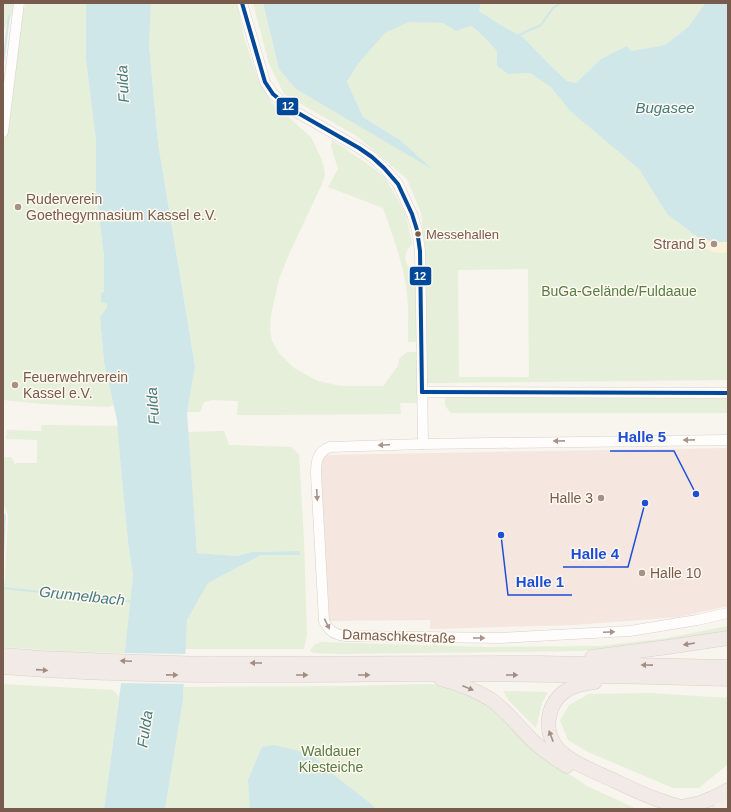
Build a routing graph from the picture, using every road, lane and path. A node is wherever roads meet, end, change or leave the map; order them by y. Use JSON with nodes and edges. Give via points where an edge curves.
{"nodes":[{"id":1,"x":19,"y":3,"type":"edge"},
{"id":2,"x":242,"y":3,"type":"edge"},
{"id":3,"x":3,"y":132,"type":"edge"},
{"id":4,"x":422,"y":392,"type":"junction"},
{"id":5,"x":728,"y":393,"type":"edge"},
{"id":6,"x":728,"y":440,"type":"edge"},
{"id":7,"x":423,"y":444,"type":"junction"},
{"id":8,"x":728,"y":613,"type":"edge"},
{"id":9,"x":728,"y":638,"type":"edge"},
{"id":10,"x":3,"y":655,"type":"edge"},
{"id":11,"x":540,"y":663,"type":"junction"},
{"id":12,"x":728,"y":666,"type":"edge"},
{"id":13,"x":3,"y":667,"type":"edge"},
{"id":14,"x":324,"y":669,"type":"junction"},
{"id":15,"x":417,"y":674,"type":"junction"},
{"id":16,"x":659,"y":677,"type":"junction"},
{"id":17,"x":728,"y":679,"type":"edge"},
{"id":18,"x":728,"y":790,"type":"edge"},
{"id":19,"x":728,"y":795,"type":"edge"},
{"id":20,"x":683,"y":808,"type":"edge"},
{"id":21,"x":657,"y":809,"type":"edge"},
{"id":22,"x":719,"y":809,"type":"edge"}],
"edges":[{"from":1,"to":3,"type":"street"},
{"from":2,"to":4,"type":"street","via":[[265,82],[273,94],[291,109],[372,157],[401,190],[417,230],[420,251]]},
{"from":4,"to":5,"type":"street"},
{"from":4,"to":7,"type":"street"},
{"from":6,"to":7,"type":"street","name":"Damaschkestraße","one_way":true},
{"from":7,"to":8,"type":"street","name":"Damaschkestraße","one_way":true,"via":[[330,447],[318,457],[316,474],[323,612],[326,624],[333,633],[341,636],[500,638],[630,631]]},
{"from":9,"to":11,"type":"highway","one_way":true},
{"from":14,"to":10,"type":"highway","one_way":true},
{"from":12,"to":11,"type":"highway","one_way":true},
{"from":11,"to":14,"type":"highway"},
{"from":13,"to":14,"type":"highway","one_way":true,"via":[[106,674],[208,676]]},
{"from":14,"to":15,"type":"highway","one_way":true},
{"from":15,"to":16,"type":"highway","one_way":true},
{"from":15,"to":21,"type":"highway","one_way":true,"via":[[451,682],[481,694],[506,712],[535,743],[555,759]]},
{"from":16,"to":17,"type":"highway"},
{"from":20,"to":16,"type":"highway","one_way":true,"via":[[637,791],[566,757],[555,745],[548,729],[549,716],[554,704],[560,695],[572,687],[586,683]]},
{"from":18,"to":20,"type":"highway"},
{"from":19,"to":22,"type":"main road"}]}
